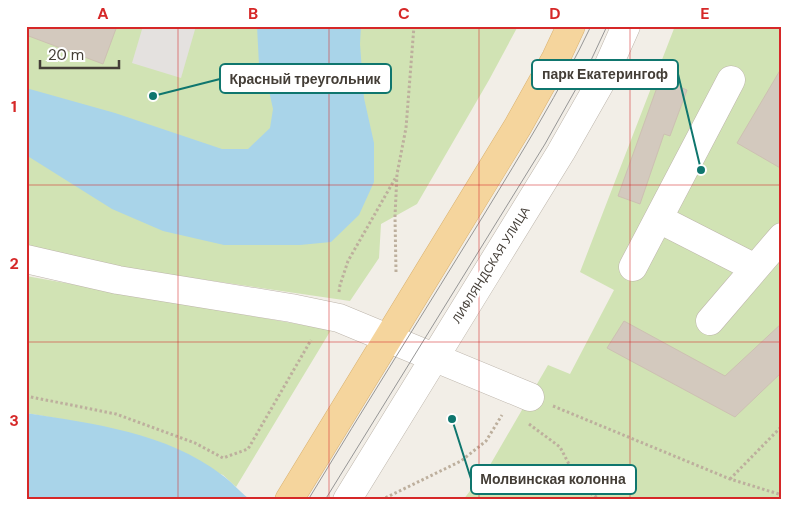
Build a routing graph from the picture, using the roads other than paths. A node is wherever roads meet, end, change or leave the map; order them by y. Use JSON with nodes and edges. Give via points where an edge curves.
{"nodes":[{"id":1,"x":572,"y":26,"type":"edge"},
{"id":2,"x":626,"y":26,"type":"edge"},
{"id":3,"x":731,"y":80,"type":"dead end"},
{"id":4,"x":659,"y":219,"type":"junction"},
{"id":5,"x":782,"y":237,"type":"edge"},
{"id":6,"x":26,"y":259,"type":"edge"},
{"id":7,"x":633,"y":267,"type":"dead end"},
{"id":8,"x":755,"y":268,"type":"junction"},
{"id":9,"x":710,"y":321,"type":"dead end"},
{"id":10,"x":387,"y":338,"type":"junction"},
{"id":11,"x":434,"y":357,"type":"junction"},
{"id":12,"x":523,"y":402,"type":"road end"},
{"id":13,"x":293,"y":493,"type":"edge"},
{"id":14,"x":347,"y":500,"type":"edge"}],
"edges":[{"from":1,"to":10,"type":"main road","via":[[518,126]]},
{"from":2,"to":11,"type":"street","name":"ЛИФЛЯНДСКАЯ УЛИЦА","via":[[602,80],[561,152]]},
{"from":3,"to":4,"type":"street"},
{"from":4,"to":7,"type":"street"},
{"from":4,"to":8,"type":"street"},
{"from":5,"to":8,"type":"street"},
{"from":6,"to":10,"type":"street","via":[[118,280],[332,316]]},
{"from":8,"to":9,"type":"street"},
{"from":10,"to":11,"type":"street"},
{"from":10,"to":13,"type":"main road"},
{"from":11,"to":12,"type":"street"},
{"from":11,"to":14,"type":"street","name":"ЛИФЛЯНДСКАЯ УЛИЦА"}]}
